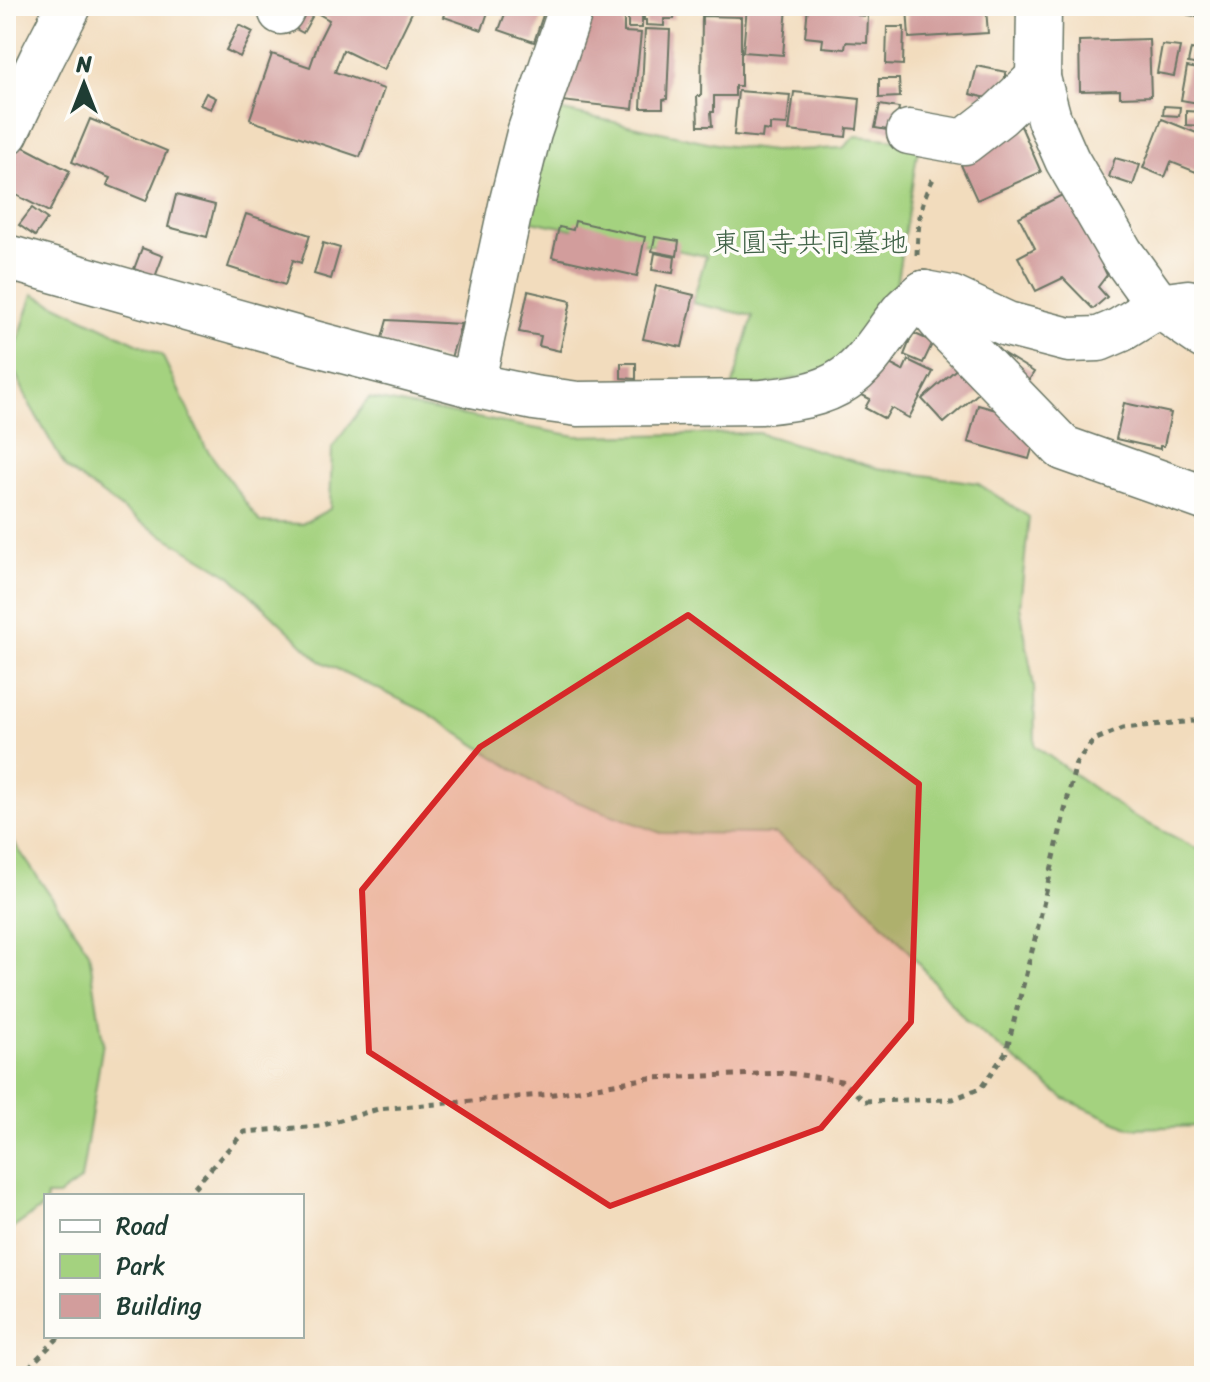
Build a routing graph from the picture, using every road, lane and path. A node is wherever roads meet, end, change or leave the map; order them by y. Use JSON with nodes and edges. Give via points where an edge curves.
{"nodes":[{"id":1,"x":69,"y":6,"type":"edge"},
{"id":2,"x":572,"y":6,"type":"edge"},
{"id":3,"x":1039,"y":6,"type":"edge"},
{"id":4,"x":1038,"y":78,"type":"junction"},
{"id":5,"x":909,"y":132,"type":"dead end"},
{"id":6,"x":6,"y":133,"type":"edge"},
{"id":7,"x":940,"y":168,"type":"dead end"},
{"id":8,"x":920,"y":212,"type":"dead end"},
{"id":9,"x":6,"y":257,"type":"edge"},
{"id":10,"x":924,"y":293,"type":"junction"},
{"id":11,"x":1204,"y":303,"type":"edge"},
{"id":12,"x":1159,"y":306,"type":"junction"},
{"id":13,"x":1204,"y":337,"type":"edge"},
{"id":14,"x":472,"y":385,"type":"junction"},
{"id":15,"x":1204,"y":498,"type":"edge"},
{"id":16,"x":1204,"y":720,"type":"edge"},
{"id":17,"x":188,"y":1194,"type":"edge"},
{"id":18,"x":58,"y":1338,"type":"edge"},
{"id":19,"x":20,"y":1376,"type":"edge"}],
"edges":[{"from":1,"to":6,"type":"street"},
{"from":2,"to":14,"type":"street","via":[[525,147]]},
{"from":3,"to":4,"type":"street"},
{"from":4,"to":5,"type":"street","via":[[964,142]]},
{"from":4,"to":12,"type":"street","via":[[1067,160]]},
{"from":7,"to":8,"type":"path"},
{"from":9,"to":14,"type":"street","via":[[306,325]]},
{"from":10,"to":12,"type":"street","via":[[1069,340],[1099,339]]},
{"from":10,"to":14,"type":"street","via":[[845,379],[790,399],[578,404]]},
{"from":10,"to":15,"type":"street","via":[[944,325],[1063,448]]},
{"from":11,"to":12,"type":"street"},
{"from":12,"to":13,"type":"street"},
{"from":16,"to":17,"type":"path","via":[[1123,728],[1094,740],[1076,763],[1006,1052],[981,1088],[953,1099],[865,1101],[841,1081],[788,1073],[650,1078],[554,1094],[378,1109],[320,1126],[244,1132]]},
{"from":18,"to":19,"type":"path"}]}
